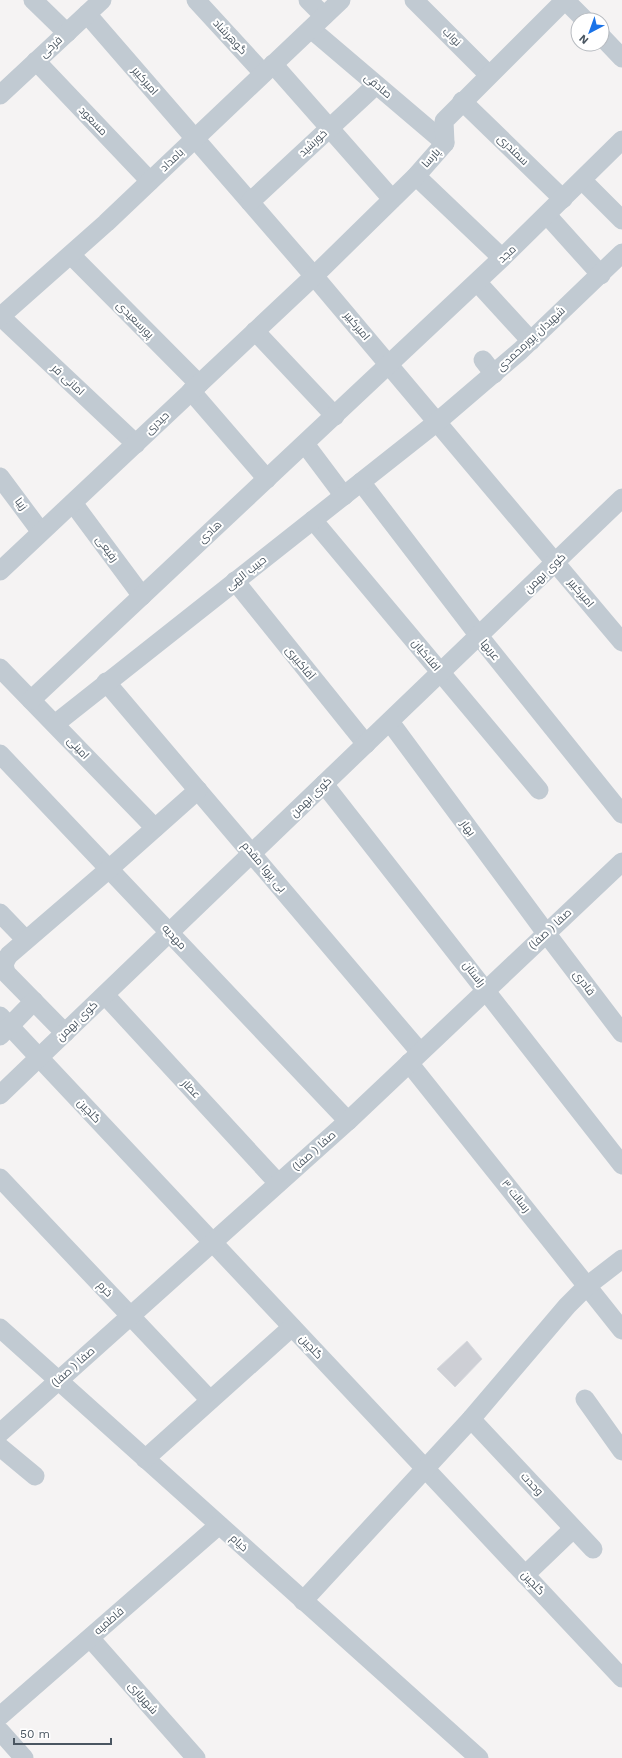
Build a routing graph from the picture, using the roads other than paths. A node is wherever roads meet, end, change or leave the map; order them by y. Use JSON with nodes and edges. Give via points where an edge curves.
{"nodes":[{"id":1,"x":33,"y":0,"type":"edge"},
{"id":2,"x":102,"y":0,"type":"edge"},
{"id":3,"x":196,"y":0,"type":"edge"},
{"id":4,"x":308,"y":0,"type":"edge"},
{"id":5,"x":341,"y":0,"type":"edge"},
{"id":6,"x":414,"y":0,"type":"edge"},
{"id":7,"x":565,"y":0,"type":"edge"},
{"id":8,"x":577,"y":12,"type":"edge"},
{"id":9,"x":87,"y":14,"type":"junction"},
{"id":10,"x":317,"y":23,"type":"junction"},
{"id":11,"x":67,"y":33,"type":"junction"},
{"id":12,"x":610,"y":45,"type":"edge"},
{"id":13,"x":622,"y":58,"type":"edge"},
{"id":14,"x":36,"y":61,"type":"junction"},
{"id":15,"x":268,"y":69,"type":"junction"},
{"id":16,"x":489,"y":75,"type":"junction"},
{"id":17,"x":376,"y":85,"type":"junction"},
{"id":18,"x":0,"y":95,"type":"edge"},
{"id":19,"x":462,"y":101,"type":"junction"},
{"id":20,"x":329,"y":128,"type":"junction"},
{"id":21,"x":194,"y":138,"type":"junction"},
{"id":22,"x":622,"y":140,"type":"edge"},
{"id":23,"x":445,"y":143,"type":"junction"},
{"id":24,"x":416,"y":176,"type":"junction"},
{"id":25,"x":582,"y":180,"type":"junction"},
{"id":26,"x":150,"y":181,"type":"junction"},
{"id":27,"x":564,"y":199,"type":"junction"},
{"id":28,"x":392,"y":200,"type":"junction"},
{"id":29,"x":250,"y":202,"type":"junction"},
{"id":30,"x":547,"y":215,"type":"junction"},
{"id":31,"x":622,"y":220,"type":"edge"},
{"id":32,"x":622,"y":253,"type":"edge"},
{"id":33,"x":71,"y":255,"type":"junction"},
{"id":34,"x":502,"y":258,"type":"junction"},
{"id":35,"x":601,"y":274,"type":"junction"},
{"id":36,"x":314,"y":276,"type":"junction"},
{"id":37,"x":477,"y":282,"type":"junction"},
{"id":38,"x":0,"y":316,"type":"edge"},
{"id":39,"x":256,"y":331,"type":"junction"},
{"id":40,"x":531,"y":341,"type":"junction"},
{"id":41,"x":389,"y":365,"type":"junction"},
{"id":42,"x":195,"y":388,"type":"junction"},
{"id":43,"x":335,"y":416,"type":"junction"},
{"id":44,"x":437,"y":422,"type":"junction"},
{"id":45,"x":136,"y":444,"type":"junction"},
{"id":46,"x":305,"y":444,"type":"junction"},
{"id":47,"x":0,"y":477,"type":"edge"},
{"id":48,"x":267,"y":480,"type":"junction"},
{"id":49,"x":361,"y":482,"type":"junction"},
{"id":50,"x":344,"y":496,"type":"junction"},
{"id":51,"x":622,"y":498,"type":"edge"},
{"id":52,"x":73,"y":503,"type":"junction"},
{"id":53,"x":313,"y":520,"type":"junction"},
{"id":54,"x":41,"y":532,"type":"junction"},
{"id":55,"x":556,"y":563,"type":"junction"},
{"id":56,"x":0,"y":571,"type":"edge"},
{"id":57,"x":235,"y":581,"type":"junction"},
{"id":58,"x":142,"y":596,"type":"junction"},
{"id":59,"x":479,"y":636,"type":"junction"},
{"id":60,"x":622,"y":642,"type":"edge"},
{"id":61,"x":0,"y":668,"type":"edge"},
{"id":62,"x":441,"y":672,"type":"junction"},
{"id":63,"x":106,"y":682,"type":"junction"},
{"id":64,"x":31,"y":700,"type":"junction"},
{"id":65,"x":390,"y":722,"type":"junction"},
{"id":66,"x":55,"y":724,"type":"junction"},
{"id":67,"x":366,"y":744,"type":"junction"},
{"id":68,"x":0,"y":754,"type":"edge"},
{"id":69,"x":324,"y":784,"type":"junction"},
{"id":70,"x":198,"y":790,"type":"junction"},
{"id":71,"x":538,"y":790,"type":"dead end"},
{"id":72,"x":622,"y":814,"type":"edge"},
{"id":73,"x":155,"y":828,"type":"junction"},
{"id":74,"x":252,"y":853,"type":"junction"},
{"id":75,"x":622,"y":862,"type":"edge"},
{"id":76,"x":109,"y":869,"type":"junction"},
{"id":77,"x":0,"y":913,"type":"edge"},
{"id":78,"x":169,"y":932,"type":"junction"},
{"id":79,"x":546,"y":933,"type":"junction"},
{"id":80,"x":26,"y":940,"type":"junction"},
{"id":81,"x":486,"y":990,"type":"junction"},
{"id":82,"x":104,"y":995,"type":"junction"},
{"id":83,"x":34,"y":1001,"type":"junction"},
{"id":84,"x":3,"y":1026,"type":"edge"},
{"id":85,"x":65,"y":1033,"type":"junction"},
{"id":86,"x":622,"y":1033,"type":"edge"},
{"id":87,"x":39,"y":1058,"type":"junction"},
{"id":88,"x":414,"y":1058,"type":"junction"},
{"id":89,"x":0,"y":1095,"type":"edge"},
{"id":90,"x":348,"y":1120,"type":"junction"},
{"id":91,"x":622,"y":1165,"type":"edge"},
{"id":92,"x":0,"y":1178,"type":"edge"},
{"id":93,"x":278,"y":1183,"type":"junction"},
{"id":94,"x":212,"y":1242,"type":"junction"},
{"id":95,"x":622,"y":1259,"type":"edge"},
{"id":96,"x":587,"y":1286,"type":"junction"},
{"id":97,"x":130,"y":1316,"type":"junction"},
{"id":98,"x":292,"y":1327,"type":"junction"},
{"id":99,"x":0,"y":1328,"type":"edge"},
{"id":100,"x":622,"y":1330,"type":"edge"},
{"id":101,"x":58,"y":1381,"type":"junction"},
{"id":102,"x":585,"y":1398,"type":"dead end"},
{"id":103,"x":210,"y":1400,"type":"junction"},
{"id":104,"x":471,"y":1419,"type":"junction"},
{"id":105,"x":0,"y":1433,"type":"edge"},
{"id":106,"x":620,"y":1444,"type":"edge"},
{"id":107,"x":0,"y":1447,"type":"edge"},
{"id":108,"x":145,"y":1459,"type":"junction"},
{"id":109,"x":426,"y":1469,"type":"junction"},
{"id":110,"x":35,"y":1476,"type":"dead end"},
{"id":111,"x":219,"y":1525,"type":"junction"},
{"id":112,"x":573,"y":1528,"type":"junction"},
{"id":113,"x":593,"y":1549,"type":"dead end"},
{"id":114,"x":525,"y":1575,"type":"junction"},
{"id":115,"x":303,"y":1601,"type":"junction"},
{"id":116,"x":90,"y":1638,"type":"junction"},
{"id":117,"x":622,"y":1678,"type":"edge"},
{"id":118,"x":0,"y":1716,"type":"edge"},
{"id":119,"x":0,"y":1731,"type":"edge"},
{"id":120,"x":24,"y":1758,"type":"edge"},
{"id":121,"x":196,"y":1758,"type":"edge"},
{"id":122,"x":479,"y":1758,"type":"edge"}],
"edges":[{"from":1,"to":11,"type":"street"},
{"from":2,"to":9,"type":"street","name":"فرخی"},
{"from":3,"to":15,"type":"street","name":"گوهرشاد"},
{"from":4,"to":10,"type":"street","name":"صادقی"},
{"from":5,"to":10,"type":"street","name":"بامداد"},
{"from":6,"to":16,"type":"street","name":"نواب"},
{"from":7,"to":8,"type":"street"},
{"from":7,"to":16,"type":"street","name":"پارسا"},
{"from":9,"to":11,"type":"street","name":"فرخی"},
{"from":9,"to":21,"type":"street","name":"امیرکبیر"},
{"from":10,"to":15,"type":"street","name":"بامداد"},
{"from":10,"to":17,"type":"street","name":"صادقی"},
{"from":11,"to":14,"type":"street","name":"فرخی"},
{"from":12,"to":13,"type":"street"},
{"from":14,"to":18,"type":"street","name":"فرخی"},
{"from":14,"to":26,"type":"street","name":"مسعود"},
{"from":15,"to":20,"type":"street","name":"گوهرشاد"},
{"from":15,"to":21,"type":"street","name":"بامداد"},
{"from":16,"to":19,"type":"street","name":"پارسا"},
{"from":17,"to":20,"type":"street","name":"خورشید"},
{"from":17,"to":23,"type":"street","name":"صادقی"},
{"from":19,"to":23,"type":"street","name":"پارسا","via":[[444,121]]},
{"from":19,"to":27,"type":"street","name":"سمندری"},
{"from":20,"to":28,"type":"street","name":"گوهرشاد"},
{"from":20,"to":29,"type":"street","name":"خورشید"},
{"from":21,"to":26,"type":"street","name":"بامداد"},
{"from":21,"to":29,"type":"street","name":"امیرکبیر"},
{"from":22,"to":25,"type":"street","name":"مجد"},
{"from":23,"to":24,"type":"street","name":"پارسا"},
{"from":24,"to":28,"type":"street","name":"پارسا"},
{"from":24,"to":34,"type":"street"},
{"from":25,"to":27,"type":"street","name":"مجد"},
{"from":25,"to":31,"type":"street"},
{"from":26,"to":33,"type":"street","name":"بامداد"},
{"from":27,"to":30,"type":"street","name":"مجد"},
{"from":28,"to":36,"type":"street","name":"پارسا"},
{"from":29,"to":36,"type":"street","name":"امیرکبیر"},
{"from":30,"to":34,"type":"street","name":"مجد"},
{"from":30,"to":35,"type":"street"},
{"from":32,"to":35,"type":"street","name":"شهیدان پورمحمدی"},
{"from":33,"to":38,"type":"street","name":"بامداد"},
{"from":33,"to":42,"type":"street","name":"پورسعیدی"},
{"from":34,"to":37,"type":"street","name":"مجد"},
{"from":35,"to":40,"type":"street","name":"شهیدان پورمحمدی"},
{"from":36,"to":39,"type":"street","name":"حیدری"},
{"from":36,"to":41,"type":"street","name":"امیرکبیر"},
{"from":37,"to":40,"type":"street"},
{"from":37,"to":41,"type":"street","name":"مجد"},
{"from":38,"to":45,"type":"street","name":"امانی فر"},
{"from":39,"to":42,"type":"street","name":"حیدری"},
{"from":39,"to":43,"type":"street"},
{"from":40,"to":44,"type":"street","name":"شهیدان پورمحمدی","via":[[488,367]]},
{"from":41,"to":43,"type":"street","name":"هادی"},
{"from":41,"to":44,"type":"street","name":"امیرکبیر"},
{"from":42,"to":45,"type":"street","name":"حیدری"},
{"from":42,"to":48,"type":"street","name":"پورسعیدی"},
{"from":43,"to":46,"type":"street","name":"هادی"},
{"from":44,"to":49,"type":"street","name":"حبیب الهی"},
{"from":44,"to":55,"type":"street","name":"امیرکبیر"},
{"from":45,"to":52,"type":"street","name":"حیدری"},
{"from":46,"to":48,"type":"street","name":"هادی"},
{"from":46,"to":50,"type":"street"},
{"from":47,"to":54,"type":"street","name":"زیبا"},
{"from":48,"to":58,"type":"street","name":"هادی"},
{"from":49,"to":50,"type":"street","name":"حبیب الهی"},
{"from":49,"to":59,"type":"street","name":"عربها"},
{"from":50,"to":53,"type":"street","name":"حبیب الهی"},
{"from":51,"to":55,"type":"street","name":"کوی بهمن"},
{"from":52,"to":54,"type":"street","name":"حیدری"},
{"from":52,"to":58,"type":"street","name":"رفیعی"},
{"from":53,"to":57,"type":"street","name":"حبیب الهی"},
{"from":53,"to":62,"type":"street","name":"افلاکیان"},
{"from":54,"to":56,"type":"street","name":"حیدری"},
{"from":55,"to":59,"type":"street","name":"کوی بهمن"},
{"from":55,"to":60,"type":"street","name":"امیرکبیر"},
{"from":57,"to":63,"type":"street","name":"حبیب الهی"},
{"from":57,"to":67,"type":"street","name":"آقاکبیری"},
{"from":58,"to":64,"type":"street","name":"هادی"},
{"from":59,"to":62,"type":"street","name":"کوی بهمن"},
{"from":59,"to":72,"type":"street","name":"عربها"},
{"from":61,"to":64,"type":"street","name":"امینی"},
{"from":62,"to":65,"type":"street","name":"کوی بهمن"},
{"from":62,"to":71,"type":"street","name":"افلاکیان"},
{"from":63,"to":66,"type":"street","name":"حبیب الهی"},
{"from":63,"to":70,"type":"street","name":"بی پروا مقدم"},
{"from":64,"to":66,"type":"street","name":"امینی"},
{"from":65,"to":67,"type":"street","name":"کوی بهمن"},
{"from":65,"to":79,"type":"street","name":"بهار"},
{"from":66,"to":73,"type":"street","name":"امینی"},
{"from":67,"to":69,"type":"street","name":"کوی بهمن"},
{"from":68,"to":76,"type":"street","name":"مهدیه"},
{"from":69,"to":74,"type":"street","name":"کوی بهمن"},
{"from":69,"to":81,"type":"street","name":"راستان"},
{"from":70,"to":73,"type":"street"},
{"from":70,"to":74,"type":"street","name":"بی پروا مقدم"},
{"from":73,"to":76,"type":"street"},
{"from":74,"to":78,"type":"street","name":"کوی بهمن"},
{"from":74,"to":88,"type":"street","name":"بی پروا مقدم"},
{"from":75,"to":79,"type":"street","name":"صفا ( صفا)"},
{"from":76,"to":78,"type":"street","name":"مهدیه"},
{"from":76,"to":80,"type":"street"},
{"from":77,"to":80,"type":"street"},
{"from":78,"to":82,"type":"street","name":"کوی بهمن"},
{"from":78,"to":90,"type":"street","name":"مهدیه"},
{"from":79,"to":81,"type":"street","name":"صفا ( صفا)"},
{"from":79,"to":86,"type":"street","name":"قادری"},
{"from":80,"to":83,"type":"street","via":[[8,955],[4,961],[4,968]]},
{"from":81,"to":88,"type":"street","name":"صفا ( صفا)"},
{"from":81,"to":91,"type":"street","name":"راستان"},
{"from":82,"to":85,"type":"street","name":"کوی بهمن"},
{"from":82,"to":93,"type":"street","name":"عطار"},
{"from":83,"to":84,"type":"street"},
{"from":83,"to":85,"type":"street"},
{"from":84,"to":87,"type":"street","name":"گلچین"},
{"from":85,"to":87,"type":"street","name":"کوی بهمن"},
{"from":87,"to":89,"type":"street","name":"کوی بهمن"},
{"from":87,"to":94,"type":"street","name":"گلچین"},
{"from":88,"to":90,"type":"street","name":"صفا ( صفا)"},
{"from":88,"to":96,"type":"street","name":"رسالت ۳"},
{"from":90,"to":93,"type":"street","name":"صفا ( صفا)"},
{"from":92,"to":97,"type":"street","name":"خرم"},
{"from":93,"to":94,"type":"street","name":"صفا ( صفا)"},
{"from":94,"to":97,"type":"street","name":"صفا ( صفا)"},
{"from":94,"to":98,"type":"street","name":"گلچین"},
{"from":95,"to":96,"type":"street"},
{"from":96,"to":100,"type":"street","name":"رسالت ۳"},
{"from":96,"to":104,"type":"street"},
{"from":97,"to":101,"type":"street","name":"صفا ( صفا)"},
{"from":97,"to":103,"type":"street","name":"خرم"},
{"from":98,"to":103,"type":"street"},
{"from":98,"to":109,"type":"street","name":"گلچین"},
{"from":99,"to":101,"type":"street","name":"خیام"},
{"from":101,"to":105,"type":"street","name":"صفا ( صفا)"},
{"from":101,"to":108,"type":"street","name":"خیام"},
{"from":102,"to":106,"type":"street"},
{"from":103,"to":108,"type":"street"},
{"from":104,"to":109,"type":"street"},
{"from":104,"to":112,"type":"street","name":"وحدت"},
{"from":107,"to":110,"type":"street"},
{"from":108,"to":111,"type":"street","name":"خیام"},
{"from":109,"to":114,"type":"street","name":"گلچین"},
{"from":109,"to":115,"type":"street"},
{"from":111,"to":115,"type":"street","name":"خیام"},
{"from":111,"to":116,"type":"street","name":"فاطمیه"},
{"from":112,"to":113,"type":"street","name":"وحدت"},
{"from":112,"to":114,"type":"street"},
{"from":114,"to":117,"type":"street","name":"گلچین"},
{"from":115,"to":122,"type":"street","name":"خیام"},
{"from":116,"to":118,"type":"street","name":"فاطمیه"},
{"from":116,"to":121,"type":"street","name":"شهریاری"},
{"from":119,"to":120,"type":"street"}]}
